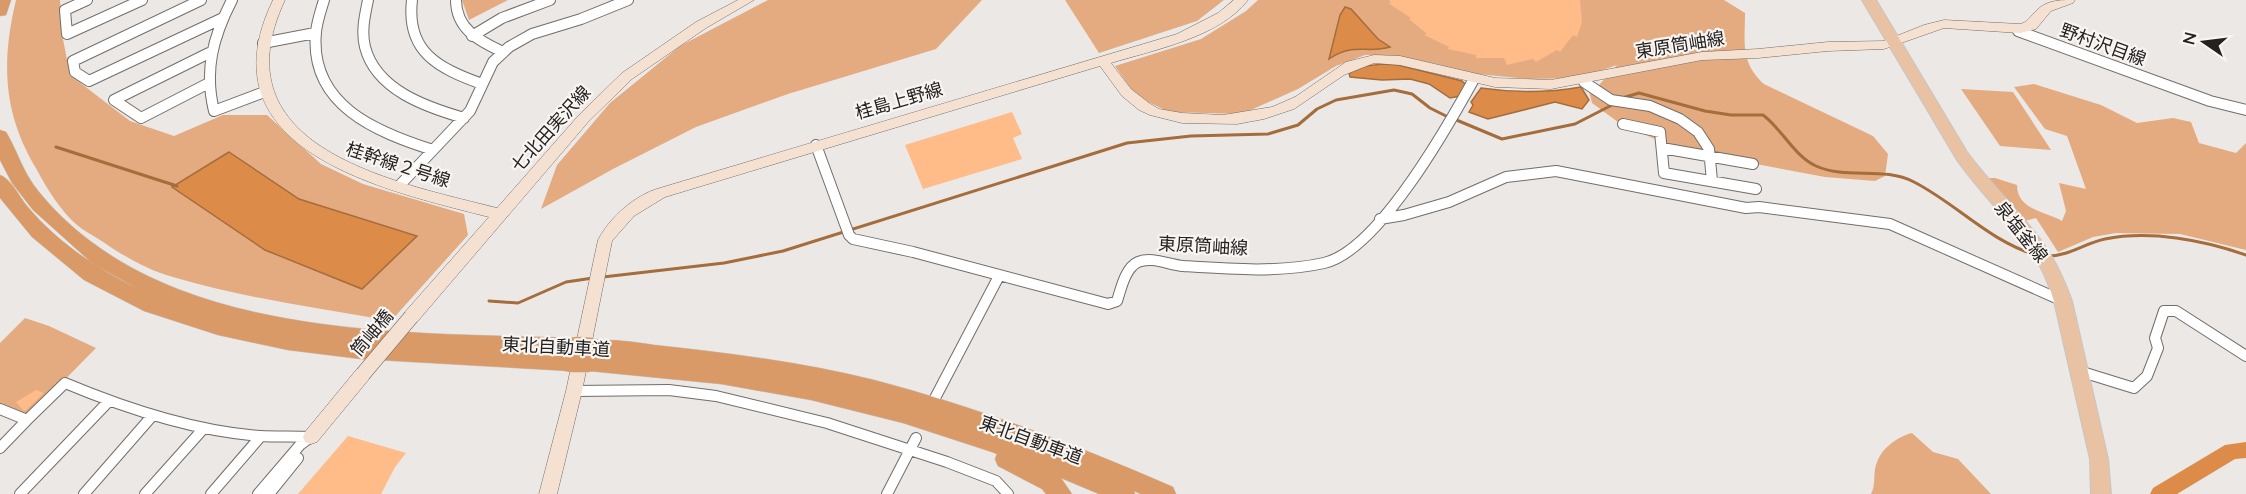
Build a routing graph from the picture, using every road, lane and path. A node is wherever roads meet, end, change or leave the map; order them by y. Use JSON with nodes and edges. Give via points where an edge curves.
{"nodes":[{"id":1,"x":3,"y":0,"type":"edge"},
{"id":2,"x":87,"y":0,"type":"edge"},
{"id":3,"x":142,"y":0,"type":"edge"},
{"id":4,"x":201,"y":0,"type":"edge"},
{"id":5,"x":232,"y":0,"type":"edge"},
{"id":6,"x":279,"y":0,"type":"edge"},
{"id":7,"x":324,"y":0,"type":"edge"},
{"id":8,"x":368,"y":0,"type":"edge"},
{"id":9,"x":412,"y":0,"type":"edge"},
{"id":10,"x":456,"y":0,"type":"edge"},
{"id":11,"x":550,"y":0,"type":"edge"},
{"id":12,"x":628,"y":0,"type":"edge"},
{"id":13,"x":1242,"y":0,"type":"edge"},
{"id":14,"x":1869,"y":0,"type":"edge"},
{"id":15,"x":2069,"y":0,"type":"edge"},
{"id":16,"x":741,"y":1,"type":"edge"},
{"id":17,"x":0,"y":11,"type":"edge"},
{"id":18,"x":223,"y":18,"type":"junction"},
{"id":19,"x":2018,"y":31,"type":"junction"},
{"id":20,"x":315,"y":33,"type":"junction"},
{"id":21,"x":472,"y":36,"type":"junction"},
{"id":22,"x":1893,"y":42,"type":"junction"},
{"id":23,"x":263,"y":43,"type":"junction"},
{"id":24,"x":503,"y":52,"type":"junction"},
{"id":25,"x":209,"y":53,"type":"junction"},
{"id":26,"x":1103,"y":60,"type":"junction"},
{"id":27,"x":1474,"y":79,"type":"junction"},
{"id":28,"x":1584,"y":82,"type":"junction"},
{"id":29,"x":207,"y":84,"type":"junction"},
{"id":30,"x":482,"y":84,"type":"junction"},
{"id":31,"x":267,"y":91,"type":"junction"},
{"id":32,"x":2246,"y":110,"type":"edge"},
{"id":33,"x":464,"y":118,"type":"junction"},
{"id":34,"x":1623,"y":124,"type":"dead end"},
{"id":35,"x":0,"y":137,"type":"edge"},
{"id":36,"x":816,"y":145,"type":"junction"},
{"id":37,"x":1662,"y":148,"type":"junction"},
{"id":38,"x":433,"y":150,"type":"junction"},
{"id":39,"x":1710,"y":157,"type":"junction"},
{"id":40,"x":1753,"y":165,"type":"dead end"},
{"id":41,"x":1712,"y":181,"type":"junction"},
{"id":42,"x":0,"y":182,"type":"edge"},
{"id":43,"x":399,"y":186,"type":"junction"},
{"id":44,"x":1756,"y":189,"type":"dead end"},
{"id":45,"x":500,"y":214,"type":"junction"},
{"id":46,"x":1380,"y":219,"type":"junction"},
{"id":47,"x":999,"y":276,"type":"junction"},
{"id":48,"x":2063,"y":301,"type":"junction"},
{"id":49,"x":411,"y":317,"type":"joint"},
{"id":50,"x":582,"y":355,"type":"junction"},
{"id":51,"x":2246,"y":357,"type":"edge"},
{"id":52,"x":2079,"y":371,"type":"junction"},
{"id":53,"x":574,"y":391,"type":"junction"},
{"id":54,"x":934,"y":400,"type":"dead end"},
{"id":55,"x":108,"y":402,"type":"junction"},
{"id":56,"x":881,"y":408,"type":"junction"},
{"id":57,"x":0,"y":409,"type":"edge"},
{"id":58,"x":153,"y":415,"type":"junction"},
{"id":59,"x":27,"y":420,"type":"junction"},
{"id":60,"x":204,"y":428,"type":"junction"},
{"id":61,"x":261,"y":436,"type":"junction"},
{"id":62,"x":311,"y":437,"type":"junction"},
{"id":63,"x":916,"y":438,"type":"dead end"},
{"id":64,"x":0,"y":448,"type":"edge"},
{"id":65,"x":910,"y":450,"type":"junction"},
{"id":66,"x":1062,"y":493,"type":"edge"},
{"id":67,"x":20,"y":494,"type":"edge"},
{"id":68,"x":84,"y":494,"type":"edge"},
{"id":69,"x":145,"y":494,"type":"edge"},
{"id":70,"x":211,"y":494,"type":"edge"},
{"id":71,"x":258,"y":494,"type":"edge"},
{"id":72,"x":269,"y":494,"type":"edge"},
{"id":73,"x":548,"y":494,"type":"edge"},
{"id":74,"x":887,"y":494,"type":"edge"},
{"id":75,"x":1008,"y":494,"type":"edge"},
{"id":76,"x":1124,"y":494,"type":"edge"},
{"id":77,"x":1165,"y":494,"type":"edge"},
{"id":78,"x":2101,"y":494,"type":"edge"}],
"edges":[{"from":1,"to":17,"type":"highway"},
{"from":2,"to":3,"type":"street","via":[[65,10],[67,34]]},
{"from":4,"to":18,"type":"street","via":[[73,61],[75,72],[89,81]]},
{"from":5,"to":18,"type":"street"},
{"from":6,"to":23,"type":"street","name":"桂幹線２号線"},
{"from":7,"to":20,"type":"street"},
{"from":8,"to":33,"type":"street","via":[[364,36],[377,72],[409,99]]},
{"from":9,"to":30,"type":"street","via":[[411,27],[427,57],[455,75]]},
{"from":10,"to":21,"type":"street","via":[[459,21]]},
{"from":11,"to":21,"type":"street","via":[[502,18]]},
{"from":12,"to":24,"type":"street","via":[[532,34]]},
{"from":13,"to":26,"type":"street","name":"桂島上野線","via":[[1222,16],[1182,37]]},
{"from":14,"to":22,"type":"main road","name":"泉塩釜線"},
{"from":15,"to":19,"type":"street","via":[[2049,5],[2031,26]]},
{"from":16,"to":45,"type":"street","name":"七北田実沢線","via":[[627,76],[584,118]]},
{"from":18,"to":25,"type":"street"},
{"from":19,"to":22,"type":"street","name":"東原筒岫線","via":[[1942,24]]},
{"from":19,"to":32,"type":"street","name":"野村沢目線","via":[[2210,101]]},
{"from":20,"to":23,"type":"street"},
{"from":20,"to":38,"type":"street","via":[[316,59],[322,78],[346,111],[386,134]]},
{"from":21,"to":24,"type":"street"},
{"from":22,"to":28,"type":"street","name":"東原筒岫線","via":[[1701,56]]},
{"from":22,"to":48,"type":"main road","name":"泉塩釜線","via":[[1978,180],[2042,254]]},
{"from":23,"to":31,"type":"street","name":"桂幹線２号線","via":[[262,68]]},
{"from":24,"to":30,"type":"street"},
{"from":25,"to":29,"type":"street"},
{"from":25,"to":29,"type":"street","via":[[114,100],[141,117]]},
{"from":26,"to":27,"type":"street","name":"東原筒岫線","via":[[1132,100],[1157,113],[1184,118],[1242,118],[1274,111],[1368,60],[1401,61]]},
{"from":26,"to":36,"type":"street","name":"桂島上野線"},
{"from":27,"to":28,"type":"street","name":"東原筒岫線","via":[[1527,85]]},
{"from":27,"to":46,"type":"street","name":"東原筒岫線","via":[[1421,170]]},
{"from":28,"to":39,"type":"street","via":[[1614,101],[1645,105],[1678,119],[1707,142]]},
{"from":29,"to":31,"type":"street","via":[[214,111]]},
{"from":30,"to":33,"type":"street"},
{"from":31,"to":43,"type":"street","name":"桂幹線２号線","via":[[287,126],[309,147],[356,173]]},
{"from":33,"to":38,"type":"street"},
{"from":34,"to":37,"type":"street","via":[[1660,132]]},
{"from":35,"to":50,"type":"highway","name":"東北自動車道","via":[[20,179],[75,241],[123,273],[186,301],[259,321],[312,330]]},
{"from":36,"to":47,"type":"street","name":"東原筒岫線","via":[[847,230],[854,239]]},
{"from":36,"to":53,"type":"street","name":"桂島上野線","via":[[660,193],[634,206],[619,221],[605,240]]},
{"from":37,"to":39,"type":"street"},
{"from":37,"to":41,"type":"street","via":[[1664,173]]},
{"from":38,"to":43,"type":"street"},
{"from":39,"to":40,"type":"street"},
{"from":39,"to":41,"type":"street"},
{"from":41,"to":44,"type":"street"},
{"from":42,"to":50,"type":"highway","name":"東北自動車道","via":[[22,214],[83,270],[125,293],[184,317],[261,337],[404,353]]},
{"from":43,"to":45,"type":"street","name":"桂幹線２号線"},
{"from":45,"to":49,"type":"street","name":"七北田実沢線"},
{"from":46,"to":47,"type":"street","name":"東原筒岫線","via":[[1352,250],[1317,266],[1138,262],[1130,268],[1117,301],[1108,304]]},
{"from":46,"to":48,"type":"street","via":[[1449,202],[1514,174],[1556,171],[1746,208],[1878,221]]},
{"from":47,"to":54,"type":"street"},
{"from":48,"to":52,"type":"main road","name":"泉塩釜線"},
{"from":49,"to":62,"type":"street","name":"筒岫橋","bridge":true},
{"from":50,"to":56,"type":"highway","name":"東北自動車道","via":[[723,375]]},
{"from":50,"to":77,"type":"highway","name":"東北自動車道","via":[[730,362],[831,380],[1024,436]]},
{"from":51,"to":52,"type":"street","via":[[2176,311],[2164,311],[2155,338],[2158,348],[2147,376],[2134,388]]},
{"from":52,"to":78,"type":"main road","name":"泉塩釜線","via":[[2099,459]]},
{"from":53,"to":65,"type":"street","via":[[669,390],[716,396],[828,423]]},
{"from":53,"to":73,"type":"street","name":"桂島上野線"},
{"from":55,"to":58,"type":"street"},
{"from":55,"to":59,"type":"street","via":[[65,383]]},
{"from":55,"to":67,"type":"street"},
{"from":56,"to":66,"type":"highway","via":[[909,424],[1016,463]]},
{"from":56,"to":76,"type":"highway","name":"東北自動車道","via":[[1022,453]]},
{"from":57,"to":59,"type":"street"},
{"from":58,"to":60,"type":"street"},
{"from":58,"to":68,"type":"street"},
{"from":59,"to":64,"type":"street"},
{"from":60,"to":61,"type":"street"},
{"from":60,"to":69,"type":"street"},
{"from":61,"to":62,"type":"street"},
{"from":61,"to":70,"type":"street"},
{"from":62,"to":71,"type":"street"},
{"from":62,"to":72,"type":"street","via":[[309,445]]},
{"from":63,"to":65,"type":"street"},
{"from":65,"to":74,"type":"street"},
{"from":65,"to":75,"type":"street","via":[[986,476]]}]}
